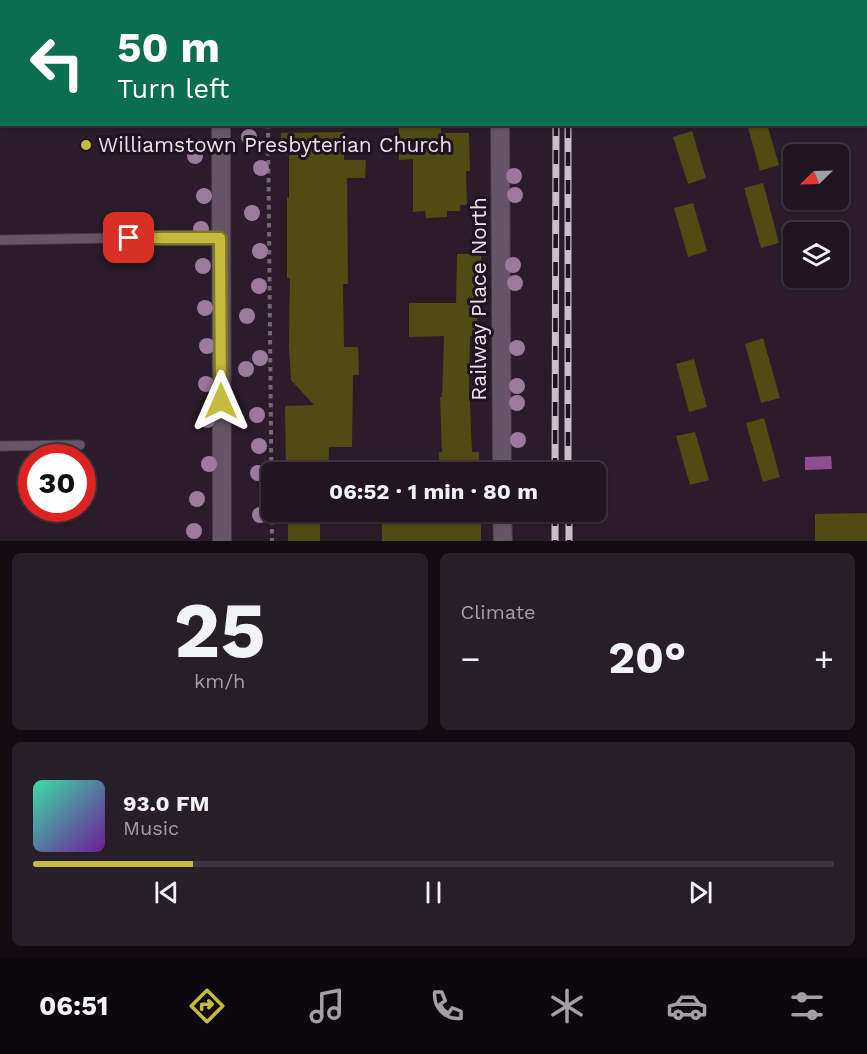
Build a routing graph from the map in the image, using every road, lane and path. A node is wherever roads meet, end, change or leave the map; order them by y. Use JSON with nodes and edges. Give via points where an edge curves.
{"nodes":[{"id":1,"x":220,"y":126,"type":"edge"},
{"id":2,"x":268,"y":126,"type":"edge"},
{"id":3,"x":500,"y":126,"type":"edge"},
{"id":4,"x":220,"y":238,"type":"junction"},
{"id":5,"x":0,"y":240,"type":"edge"},
{"id":6,"x":0,"y":446,"type":"edge"},
{"id":7,"x":18,"y":446,"type":"edge"},
{"id":8,"x":502,"y":462,"type":"edge"},
{"id":9,"x":502,"y":522,"type":"edge"},
{"id":10,"x":222,"y":541,"type":"edge"},
{"id":11,"x":272,"y":541,"type":"edge"},
{"id":12,"x":502,"y":541,"type":"edge"}],
"edges":[{"from":1,"to":4,"type":"street"},
{"from":2,"to":11,"type":"path"},
{"from":3,"to":8,"type":"street","name":"Railway Place North"},
{"from":4,"to":5,"type":"lane"},
{"from":4,"to":10,"type":"street"},
{"from":6,"to":7,"type":"lane"},
{"from":9,"to":12,"type":"street"}]}
